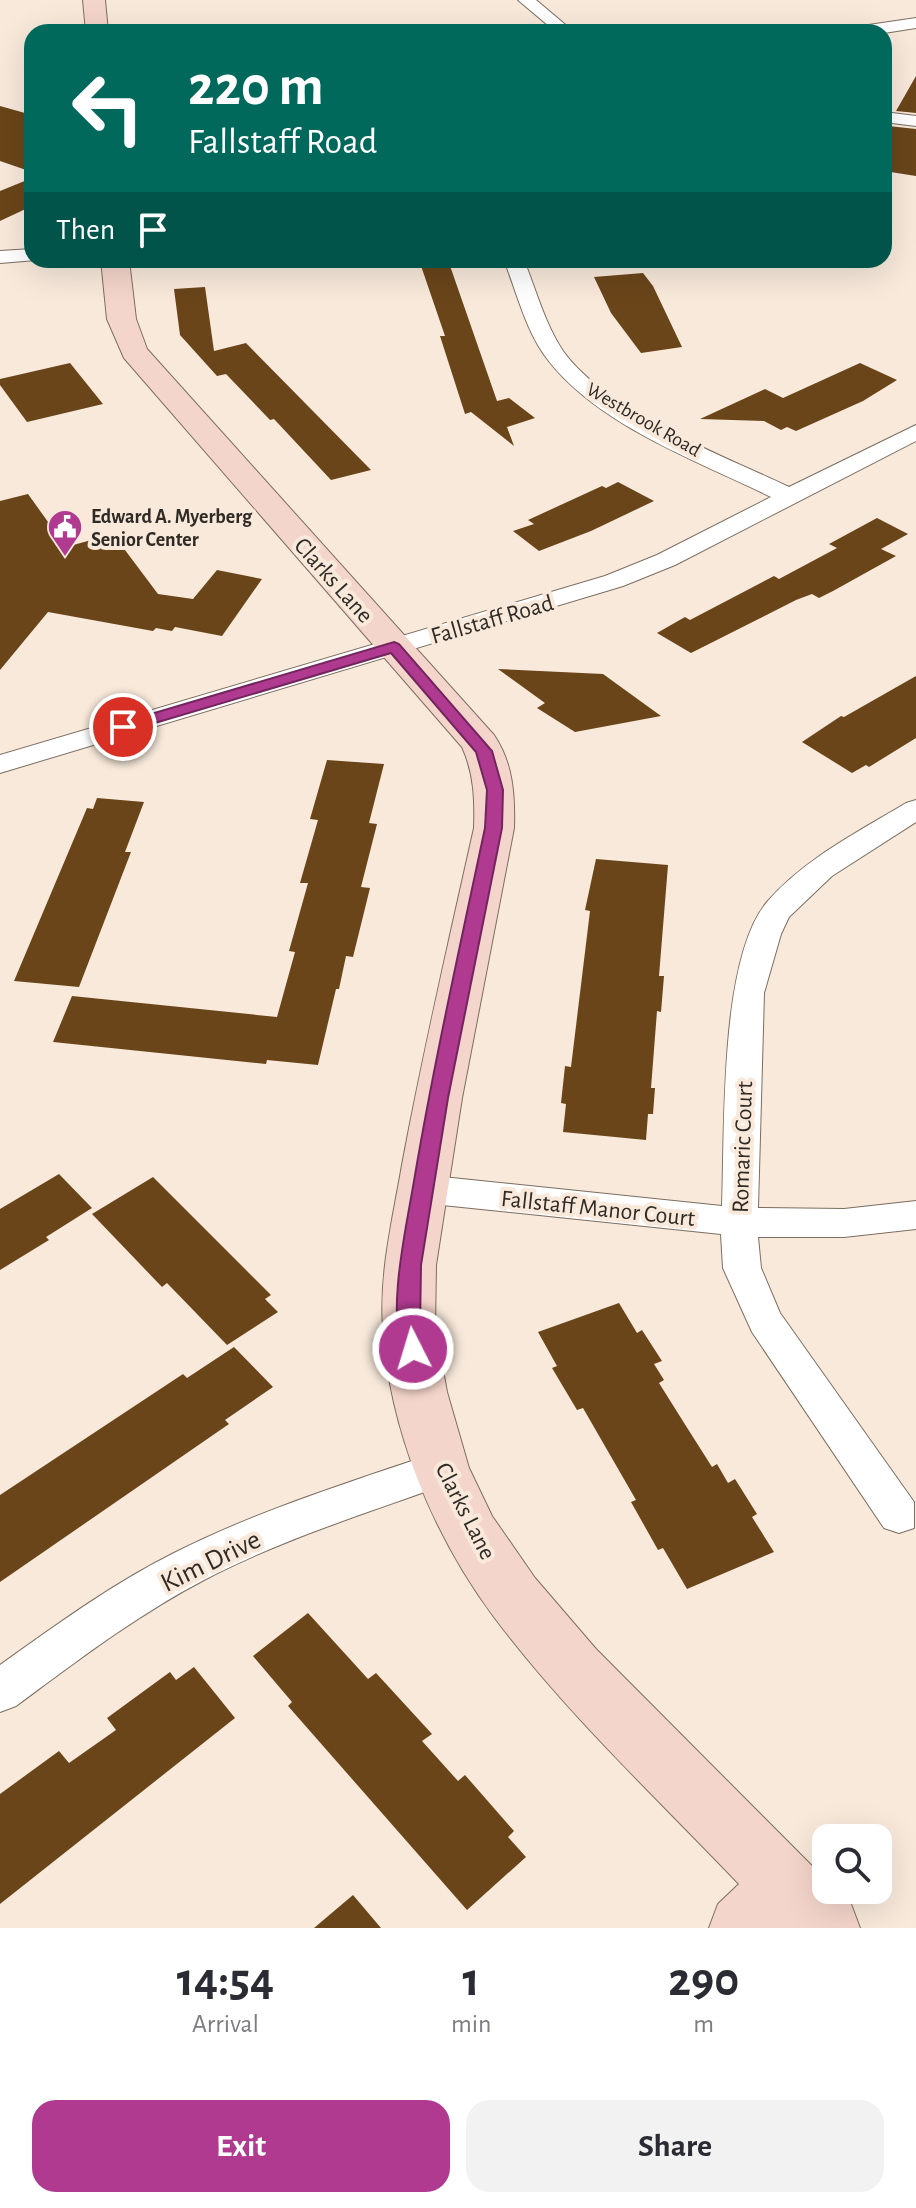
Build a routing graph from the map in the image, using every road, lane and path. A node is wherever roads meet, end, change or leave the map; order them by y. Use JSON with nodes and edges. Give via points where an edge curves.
{"nodes":[{"id":1,"x":94,"y":0,"type":"edge"},
{"id":2,"x":526,"y":0,"type":"edge"},
{"id":3,"x":916,"y":23,"type":"edge"},
{"id":4,"x":96,"y":24,"type":"edge"},
{"id":5,"x":556,"y":24,"type":"edge"},
{"id":6,"x":892,"y":27,"type":"edge"},
{"id":7,"x":892,"y":118,"type":"edge"},
{"id":8,"x":916,"y":121,"type":"edge"},
{"id":9,"x":24,"y":256,"type":"edge"},
{"id":10,"x":0,"y":257,"type":"edge"},
{"id":11,"x":116,"y":268,"type":"edge"},
{"id":12,"x":517,"y":268,"type":"edge"},
{"id":13,"x":916,"y":432,"type":"edge"},
{"id":14,"x":790,"y":497,"type":"junction"},
{"id":15,"x":394,"y":647,"type":"junction"},
{"id":16,"x":0,"y":764,"type":"edge"},
{"id":17,"x":916,"y":809,"type":"edge"},
{"id":18,"x":423,"y":1189,"type":"junction"},
{"id":19,"x":916,"y":1215,"type":"edge"},
{"id":20,"x":739,"y":1223,"type":"junction"},
{"id":21,"x":441,"y":1469,"type":"junction"},
{"id":22,"x":899,"y":1515,"type":"dead end"},
{"id":23,"x":0,"y":1691,"type":"edge"},
{"id":24,"x":785,"y":1914,"type":"edge"}],
"edges":[{"from":1,"to":4,"type":"street"},
{"from":2,"to":5,"type":"street"},
{"from":3,"to":6,"type":"street"},
{"from":7,"to":8,"type":"street"},
{"from":9,"to":10,"type":"street"},
{"from":11,"to":15,"type":"street","name":"Clarks Lane","via":[[120,318],[134,352]]},
{"from":12,"to":14,"type":"street","name":"Westbrook Road","via":[[549,345],[584,386],[638,420]]},
{"from":13,"to":14,"type":"street","name":"Fallstaff Road"},
{"from":14,"to":15,"type":"street","name":"Fallstaff Road","via":[[614,581]]},
{"from":15,"to":16,"type":"street","name":"Fallstaff Road"},
{"from":15,"to":18,"type":"street","name":"Clarks Lane","via":[[480,743],[495,790],[494,828]]},
{"from":17,"to":20,"type":"street","name":"Romaric Court","via":[[821,869],[776,912],[765,934],[748,993]]},
{"from":18,"to":20,"type":"street","name":"Fallstaff Manor Court"},
{"from":18,"to":21,"type":"street","name":"Clarks Lane","via":[[410,1265],[409,1327]]},
{"from":19,"to":20,"type":"street","name":"Fallstaff Manor Court","via":[[816,1225]]},
{"from":20,"to":22,"type":"street","name":"Romaric Court","via":[[742,1268],[765,1321]]},
{"from":21,"to":23,"type":"street","name":"Kim Drive","via":[[307,1516],[188,1567],[89,1626]]},
{"from":21,"to":24,"type":"street","name":"Clarks Lane","via":[[472,1534],[514,1597]]}]}
